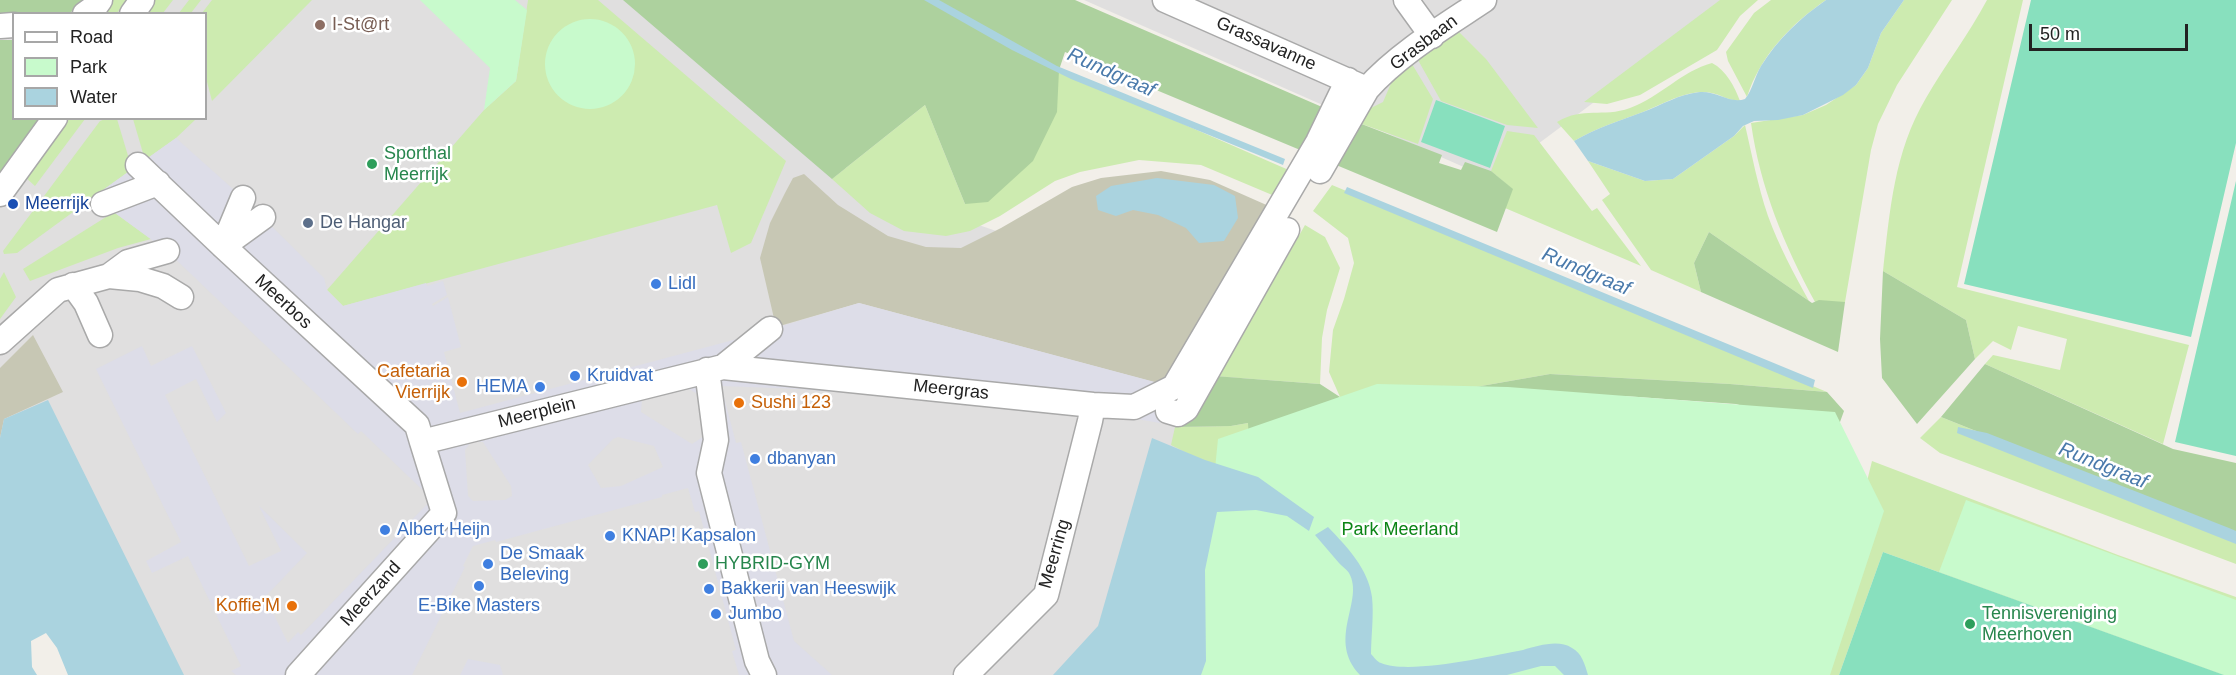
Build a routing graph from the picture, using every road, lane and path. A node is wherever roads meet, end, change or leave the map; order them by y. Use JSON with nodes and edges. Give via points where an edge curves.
{"nodes":[{"id":1,"x":100,"y":0,"type":"edge"},
{"id":2,"x":1165,"y":0,"type":"edge"},
{"id":3,"x":1406,"y":0,"type":"edge"},
{"id":4,"x":1484,"y":0,"type":"edge"},
{"id":5,"x":88,"y":12,"type":"edge"},
{"id":6,"x":1432,"y":36,"type":"junction"},
{"id":7,"x":1358,"y":85,"type":"junction"},
{"id":8,"x":54,"y":120,"type":"edge"},
{"id":9,"x":138,"y":165,"type":"dead end"},
{"id":10,"x":158,"y":183,"type":"junction"},
{"id":11,"x":0,"y":194,"type":"edge"},
{"id":12,"x":243,"y":198,"type":"dead end"},
{"id":13,"x":102,"y":204,"type":"dead end"},
{"id":14,"x":262,"y":217,"type":"dead end"},
{"id":15,"x":223,"y":246,"type":"junction"},
{"id":16,"x":167,"y":251,"type":"dead end"},
{"id":17,"x":109,"y":276,"type":"junction"},
{"id":18,"x":74,"y":285,"type":"junction"},
{"id":19,"x":181,"y":297,"type":"dead end"},
{"id":20,"x":770,"y":328,"type":"dead end"},
{"id":21,"x":100,"y":335,"type":"dead end"},
{"id":22,"x":0,"y":342,"type":"edge"},
{"id":23,"x":715,"y":368,"type":"junction"},
{"id":24,"x":1093,"y":405,"type":"junction"},
{"id":25,"x":1168,"y":411,"type":"dead end"},
{"id":26,"x":422,"y":442,"type":"junction"},
{"id":27,"x":298,"y":675,"type":"edge"},
{"id":28,"x":764,"y":675,"type":"edge"},
{"id":29,"x":966,"y":675,"type":"edge"}],
"edges":[{"from":1,"to":5,"type":"street"},
{"from":2,"to":7,"type":"street","name":"Grassavanne"},
{"from":3,"to":6,"type":"street"},
{"from":4,"to":6,"type":"street","name":"Grasbaan"},
{"from":6,"to":7,"type":"street","name":"Grasbaan","via":[[1376,79]]},
{"from":7,"to":24,"type":"street","name":"Meergras","via":[[1318,142],[1174,387],[1134,407]]},
{"from":7,"to":25,"type":"street","via":[[1186,408],[1178,414]]},
{"from":8,"to":11,"type":"street"},
{"from":9,"to":10,"type":"street","name":"Meerbos"},
{"from":10,"to":13,"type":"street"},
{"from":10,"to":15,"type":"street","name":"Meerbos"},
{"from":12,"to":15,"type":"street"},
{"from":14,"to":15,"type":"street"},
{"from":15,"to":26,"type":"street","name":"Meerbos","via":[[417,425]]},
{"from":16,"to":17,"type":"street","via":[[128,262]]},
{"from":17,"to":18,"type":"street"},
{"from":17,"to":19,"type":"street","via":[[140,279]]},
{"from":18,"to":21,"type":"street"},
{"from":18,"to":22,"type":"street","via":[[58,290]]},
{"from":20,"to":23,"type":"street"},
{"from":23,"to":24,"type":"street","name":"Meergras"},
{"from":23,"to":26,"type":"street","name":"Meerplein"},
{"from":23,"to":28,"type":"street","via":[[716,440],[709,473],[757,661]]},
{"from":24,"to":29,"type":"street","name":"Meerring","via":[[1046,595]]},
{"from":26,"to":27,"type":"street","name":"Meerzand","via":[[444,513]]}]}
